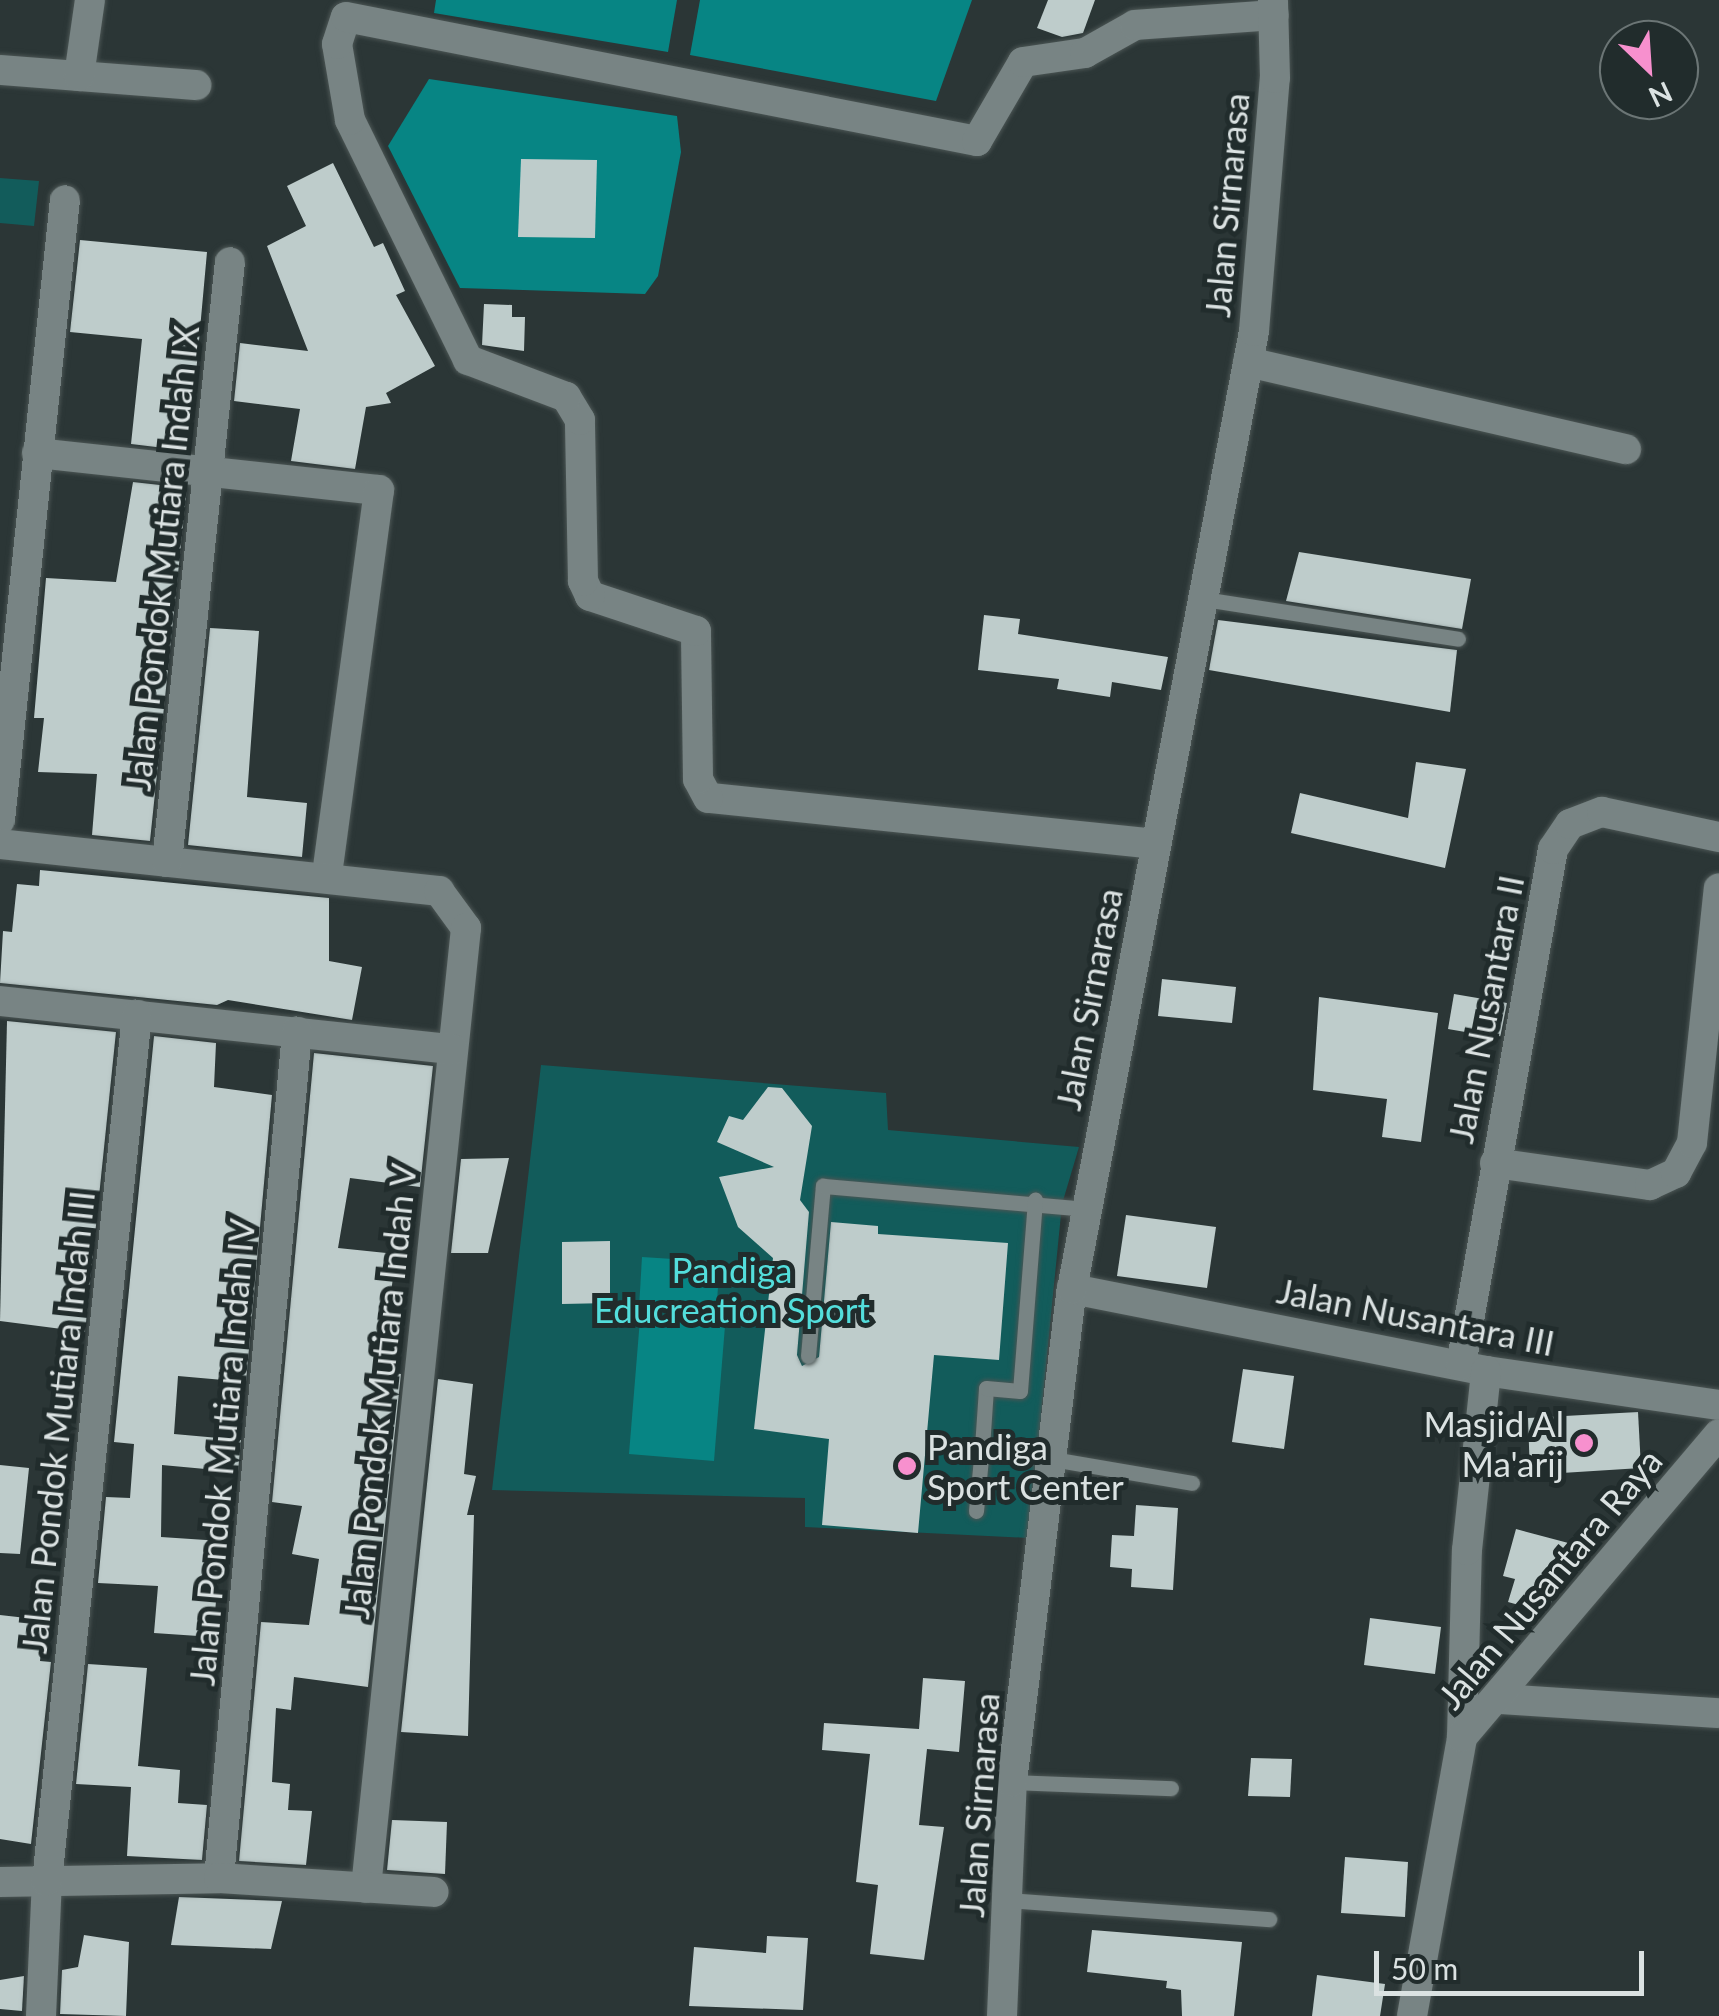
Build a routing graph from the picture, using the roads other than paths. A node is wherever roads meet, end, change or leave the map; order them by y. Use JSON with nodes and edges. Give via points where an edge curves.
{"nodes":[{"id":1,"x":90,"y":0,"type":"edge"},
{"id":2,"x":1274,"y":7,"type":"edge"},
{"id":3,"x":352,"y":8,"type":"edge"},
{"id":4,"x":0,"y":70,"type":"edge"},
{"id":5,"x":79,"y":76,"type":"junction"},
{"id":6,"x":196,"y":85,"type":"dead end"},
{"id":7,"x":65,"y":200,"type":"dead end"},
{"id":8,"x":230,"y":262,"type":"dead end"},
{"id":9,"x":1248,"y":362,"type":"junction"},
{"id":10,"x":1626,"y":449,"type":"dead end"},
{"id":11,"x":37,"y":453,"type":"junction"},
{"id":12,"x":207,"y":468,"type":"junction"},
{"id":13,"x":1204,"y":599,"type":"junction"},
{"id":14,"x":1458,"y":639,"type":"dead end"},
{"id":15,"x":0,"y":820,"type":"edge"},
{"id":16,"x":1719,"y":837,"type":"edge"},
{"id":17,"x":0,"y":844,"type":"edge"},
{"id":18,"x":1156,"y":844,"type":"junction"},
{"id":19,"x":167,"y":862,"type":"junction"},
{"id":20,"x":327,"y":875,"type":"junction"},
{"id":21,"x":1719,"y":888,"type":"edge"},
{"id":22,"x":0,"y":1001,"type":"edge"},
{"id":23,"x":137,"y":1016,"type":"junction"},
{"id":24,"x":298,"y":1032,"type":"junction"},
{"id":25,"x":452,"y":1049,"type":"junction"},
{"id":26,"x":1494,"y":1163,"type":"junction"},
{"id":27,"x":1035,"y":1200,"type":"junction"},
{"id":28,"x":1084,"y":1209,"type":"junction"},
{"id":29,"x":1086,"y":1291,"type":"junction"},
{"id":30,"x":808,"y":1356,"type":"dead end"},
{"id":31,"x":1474,"y":1368,"type":"junction"},
{"id":32,"x":1719,"y":1405,"type":"edge"},
{"id":33,"x":1719,"y":1434,"type":"edge"},
{"id":34,"x":982,"y":1447,"type":"junction"},
{"id":35,"x":1054,"y":1458,"type":"junction"},
{"id":36,"x":1192,"y":1483,"type":"dead end"},
{"id":37,"x":976,"y":1512,"type":"dead end"},
{"id":38,"x":1500,"y":1699,"type":"junction"},
{"id":39,"x":1719,"y":1713,"type":"edge"},
{"id":40,"x":1462,"y":1737,"type":"junction"},
{"id":41,"x":1012,"y":1782,"type":"junction"},
{"id":42,"x":1171,"y":1788,"type":"dead end"},
{"id":43,"x":219,"y":1878,"type":"junction"},
{"id":44,"x":47,"y":1881,"type":"junction"},
{"id":45,"x":0,"y":1882,"type":"edge"},
{"id":46,"x":366,"y":1888,"type":"junction"},
{"id":47,"x":434,"y":1892,"type":"dead end"},
{"id":48,"x":1008,"y":1900,"type":"junction"},
{"id":49,"x":1269,"y":1919,"type":"dead end"},
{"id":50,"x":41,"y":2016,"type":"edge"},
{"id":51,"x":1002,"y":2016,"type":"edge"},
{"id":52,"x":1412,"y":2016,"type":"edge"}],
"edges":[{"from":1,"to":5,"type":"street"},
{"from":2,"to":3,"type":"street","via":[[1135,25],[1085,53],[1023,62],[977,141]]},
{"from":2,"to":9,"type":"street","name":"Jalan Sirnarasa"},
{"from":3,"to":18,"type":"street","via":[[336,44],[350,120],[468,360],[566,397],[580,420],[582,581],[590,596],[696,631],[698,779],[708,798]]},
{"from":4,"to":5,"type":"street"},
{"from":5,"to":6,"type":"street"},
{"from":7,"to":11,"type":"street"},
{"from":8,"to":12,"type":"street","name":"Jalan Pondok Mutiara Indah IX"},
{"from":9,"to":10,"type":"street"},
{"from":9,"to":13,"type":"street","name":"Jalan Sirnarasa"},
{"from":11,"to":12,"type":"street"},
{"from":11,"to":15,"type":"street"},
{"from":12,"to":19,"type":"street","name":"Jalan Pondok Mutiara Indah IX"},
{"from":12,"to":20,"type":"street","via":[[378,490]]},
{"from":13,"to":14,"type":"lane"},
{"from":13,"to":18,"type":"street","name":"Jalan Sirnarasa"},
{"from":16,"to":26,"type":"street","name":"Jalan Nusantara II","via":[[1602,812],[1570,824],[1553,849]]},
{"from":17,"to":19,"type":"street"},
{"from":18,"to":28,"type":"street","name":"Jalan Sirnarasa"},
{"from":19,"to":20,"type":"street"},
{"from":20,"to":25,"type":"street","name":"Jalan Pondok Mutiara Indah V","via":[[438,891],[454,904],[466,928]]},
{"from":21,"to":26,"type":"street","via":[[1692,1142],[1676,1173],[1650,1185]]},
{"from":22,"to":23,"type":"street"},
{"from":23,"to":24,"type":"street"},
{"from":23,"to":44,"type":"street","name":"Jalan Pondok Mutiara Indah III"},
{"from":24,"to":25,"type":"street"},
{"from":24,"to":43,"type":"street","name":"Jalan Pondok Mutiara Indah IV"},
{"from":25,"to":46,"type":"street","name":"Jalan Pondok Mutiara Indah V"},
{"from":26,"to":31,"type":"street","name":"Jalan Nusantara II"},
{"from":27,"to":28,"type":"lane"},
{"from":27,"to":30,"type":"lane","via":[[823,1186]]},
{"from":27,"to":34,"type":"lane","via":[[1020,1391],[986,1388]]},
{"from":28,"to":29,"type":"street","name":"Jalan Sirnarasa"},
{"from":29,"to":31,"type":"street","name":"Jalan Nusantara III"},
{"from":29,"to":35,"type":"street","name":"Jalan Sirnarasa"},
{"from":31,"to":32,"type":"street","name":"Jalan Nusantara III"},
{"from":31,"to":40,"type":"street","name":"Jalan Nusantara II"},
{"from":33,"to":38,"type":"street","name":"Jalan Nusantara Raya"},
{"from":34,"to":35,"type":"lane"},
{"from":34,"to":37,"type":"lane"},
{"from":35,"to":36,"type":"lane"},
{"from":35,"to":41,"type":"street","name":"Jalan Sirnarasa"},
{"from":38,"to":39,"type":"street"},
{"from":38,"to":40,"type":"street","name":"Jalan Nusantara Raya"},
{"from":40,"to":52,"type":"street","name":"Jalan Nusantara Raya"},
{"from":41,"to":42,"type":"lane"},
{"from":41,"to":48,"type":"street","name":"Jalan Sirnarasa"},
{"from":43,"to":44,"type":"street"},
{"from":43,"to":46,"type":"street"},
{"from":44,"to":45,"type":"street"},
{"from":44,"to":50,"type":"street","name":"Jalan Pondok Mutiara Indah III"},
{"from":46,"to":47,"type":"street"},
{"from":48,"to":49,"type":"lane"},
{"from":48,"to":51,"type":"street","name":"Jalan Sirnarasa"}]}
